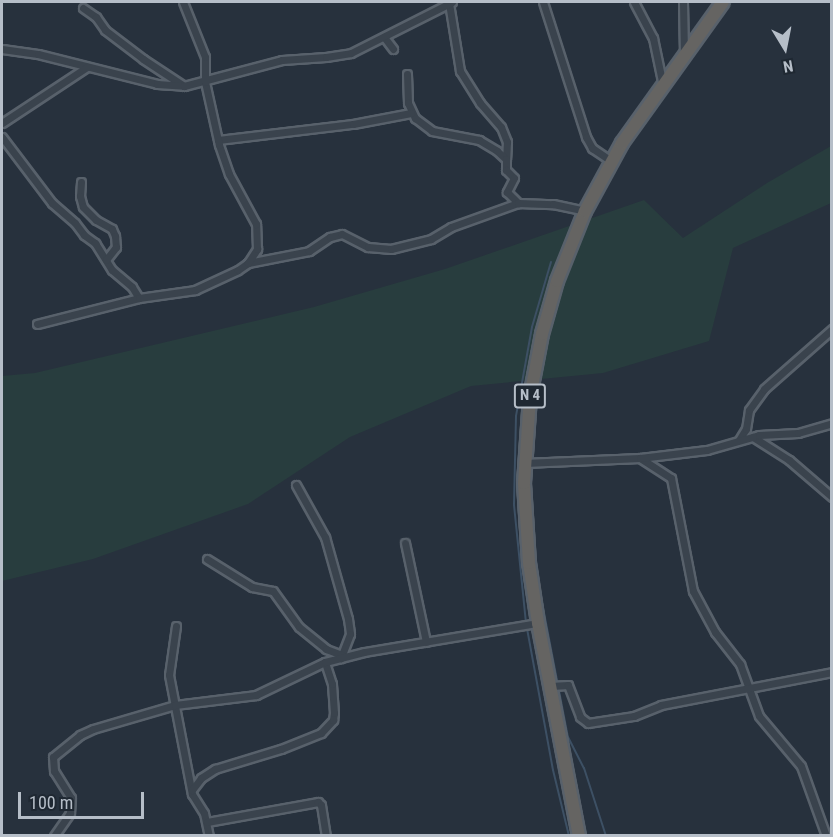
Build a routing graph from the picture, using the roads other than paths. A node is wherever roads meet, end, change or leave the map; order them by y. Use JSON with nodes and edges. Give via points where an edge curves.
{"nodes":[{"id":1,"x":183,"y":2,"type":"edge"},
{"id":2,"x":451,"y":2,"type":"edge"},
{"id":3,"x":543,"y":2,"type":"edge"},
{"id":4,"x":634,"y":2,"type":"edge"},
{"id":5,"x":684,"y":2,"type":"edge"},
{"id":6,"x":723,"y":2,"type":"edge"},
{"id":7,"x":83,"y":8,"type":"dead end"},
{"id":8,"x":384,"y":37,"type":"junction"},
{"id":9,"x":393,"y":49,"type":"dead end"},
{"id":10,"x":2,"y":50,"type":"edge"},
{"id":11,"x":684,"y":55,"type":"junction"},
{"id":12,"x":87,"y":67,"type":"junction"},
{"id":13,"x":406,"y":74,"type":"dead end"},
{"id":14,"x":205,"y":82,"type":"junction"},
{"id":15,"x":184,"y":86,"type":"junction"},
{"id":16,"x":663,"y":86,"type":"junction"},
{"id":17,"x":411,"y":113,"type":"junction"},
{"id":18,"x":2,"y":123,"type":"edge"},
{"id":19,"x":2,"y":136,"type":"edge"},
{"id":20,"x":218,"y":140,"type":"junction"},
{"id":21,"x":506,"y":159,"type":"junction"},
{"id":22,"x":611,"y":161,"type":"junction"},
{"id":23,"x":81,"y":182,"type":"dead end"},
{"id":24,"x":518,"y":203,"type":"junction"},
{"id":25,"x":585,"y":211,"type":"junction"},
{"id":26,"x":106,"y":260,"type":"junction"},
{"id":27,"x":248,"y":263,"type":"junction"},
{"id":28,"x":139,"y":298,"type":"junction"},
{"id":29,"x":37,"y":324,"type":"dead end"},
{"id":30,"x":831,"y":329,"type":"edge"},
{"id":31,"x":831,"y":423,"type":"edge"},
{"id":32,"x":753,"y":437,"type":"junction"},
{"id":33,"x":739,"y":440,"type":"junction"},
{"id":34,"x":640,"y":458,"type":"junction"},
{"id":35,"x":524,"y":464,"type":"junction"},
{"id":36,"x":296,"y":485,"type":"dead end"},
{"id":37,"x":831,"y":497,"type":"edge"},
{"id":38,"x":405,"y":543,"type":"dead end"},
{"id":39,"x":207,"y":559,"type":"dead end"},
{"id":40,"x":538,"y":623,"type":"junction"},
{"id":41,"x":176,"y":626,"type":"dead end"},
{"id":42,"x":426,"y":642,"type":"junction"},
{"id":43,"x":342,"y":657,"type":"junction"},
{"id":44,"x":326,"y":662,"type":"junction"},
{"id":45,"x":831,"y":672,"type":"edge"},
{"id":46,"x":551,"y":686,"type":"junction"},
{"id":47,"x":748,"y":690,"type":"junction"},
{"id":48,"x":175,"y":705,"type":"junction"},
{"id":49,"x":192,"y":790,"type":"junction"},
{"id":50,"x":576,"y":821,"type":"junction"},
{"id":51,"x":207,"y":822,"type":"junction"},
{"id":52,"x":54,"y":836,"type":"edge"},
{"id":53,"x":209,"y":836,"type":"edge"},
{"id":54,"x":326,"y":836,"type":"edge"},
{"id":55,"x":572,"y":836,"type":"edge"},
{"id":56,"x":579,"y":836,"type":"edge"},
{"id":57,"x":585,"y":836,"type":"edge"},
{"id":58,"x":826,"y":836,"type":"edge"}],
"edges":[{"from":1,"to":14,"type":"street","via":[[205,57]]},
{"from":2,"to":8,"type":"street"},
{"from":2,"to":21,"type":"street","via":[[460,71],[504,132]]},
{"from":3,"to":22,"type":"street","via":[[586,137],[592,148]]},
{"from":4,"to":16,"type":"street","via":[[653,38]]},
{"from":5,"to":11,"type":"street"},
{"from":6,"to":11,"type":"highway","number":"N 4"},
{"from":7,"to":15,"type":"street","via":[[105,30]]},
{"from":8,"to":9,"type":"street"},
{"from":8,"to":14,"type":"street","via":[[339,56],[282,60]]},
{"from":10,"to":12,"type":"street"},
{"from":11,"to":16,"type":"highway","number":"N 4"},
{"from":12,"to":15,"type":"street","via":[[157,84]]},
{"from":12,"to":18,"type":"street"},
{"from":13,"to":17,"type":"street"},
{"from":14,"to":15,"type":"street"},
{"from":14,"to":20,"type":"street"},
{"from":16,"to":22,"type":"highway","number":"N 4"},
{"from":17,"to":20,"type":"street"},
{"from":17,"to":21,"type":"street","via":[[432,131],[479,140]]},
{"from":19,"to":26,"type":"street","via":[[52,202],[95,243]]},
{"from":20,"to":27,"type":"street","via":[[229,174],[256,224],[259,242]]},
{"from":21,"to":24,"type":"street","via":[[507,172],[514,178],[507,192]]},
{"from":22,"to":25,"type":"highway","number":"N 4"},
{"from":23,"to":26,"type":"street","via":[[83,207],[112,229],[115,236],[116,247]]},
{"from":24,"to":25,"type":"street","via":[[554,204]]},
{"from":24,"to":27,"type":"street","via":[[451,226],[434,238],[391,249],[368,247],[342,234],[299,254]]},
{"from":25,"to":35,"type":"highway","number":"N 4","via":[[557,280],[542,334],[530,397]]},
{"from":26,"to":28,"type":"street"},
{"from":27,"to":28,"type":"street","via":[[195,290]]},
{"from":28,"to":29,"type":"street"},
{"from":30,"to":33,"type":"street","via":[[764,389],[749,410],[746,429]]},
{"from":31,"to":32,"type":"street","via":[[798,433]]},
{"from":32,"to":33,"type":"street"},
{"from":32,"to":37,"type":"street","via":[[789,460]]},
{"from":33,"to":34,"type":"street","via":[[707,450]]},
{"from":34,"to":35,"type":"street"},
{"from":34,"to":47,"type":"street","via":[[671,478],[693,591],[715,632],[737,659]]},
{"from":35,"to":40,"type":"highway","number":"N 4","via":[[527,542]]},
{"from":36,"to":43,"type":"street","via":[[325,537],[345,608],[350,634]]},
{"from":38,"to":42,"type":"street"},
{"from":39,"to":43,"type":"street","via":[[252,587],[273,591],[299,627]]},
{"from":40,"to":42,"type":"street"},
{"from":40,"to":46,"type":"highway","number":"N 4"},
{"from":41,"to":48,"type":"street","via":[[169,675]]},
{"from":42,"to":43,"type":"street"},
{"from":43,"to":44,"type":"street"},
{"from":44,"to":48,"type":"street","via":[[256,694]]},
{"from":44,"to":49,"type":"street","via":[[332,684],[333,720],[321,733],[215,769]]},
{"from":45,"to":47,"type":"street"},
{"from":46,"to":47,"type":"street","via":[[568,684],[580,717],[588,723]]},
{"from":46,"to":50,"type":"highway","number":"N 4"},
{"from":47,"to":58,"type":"street","via":[[765,726],[801,766]]},
{"from":48,"to":49,"type":"street"},
{"from":48,"to":52,"type":"street","via":[[101,725],[55,754],[52,766],[71,798],[70,813]]},
{"from":49,"to":51,"type":"street"},
{"from":50,"to":55,"type":"street"},
{"from":50,"to":56,"type":"highway","number":"N 4"},
{"from":50,"to":57,"type":"street"},
{"from":51,"to":53,"type":"street"},
{"from":51,"to":54,"type":"street","via":[[318,802]]}]}
